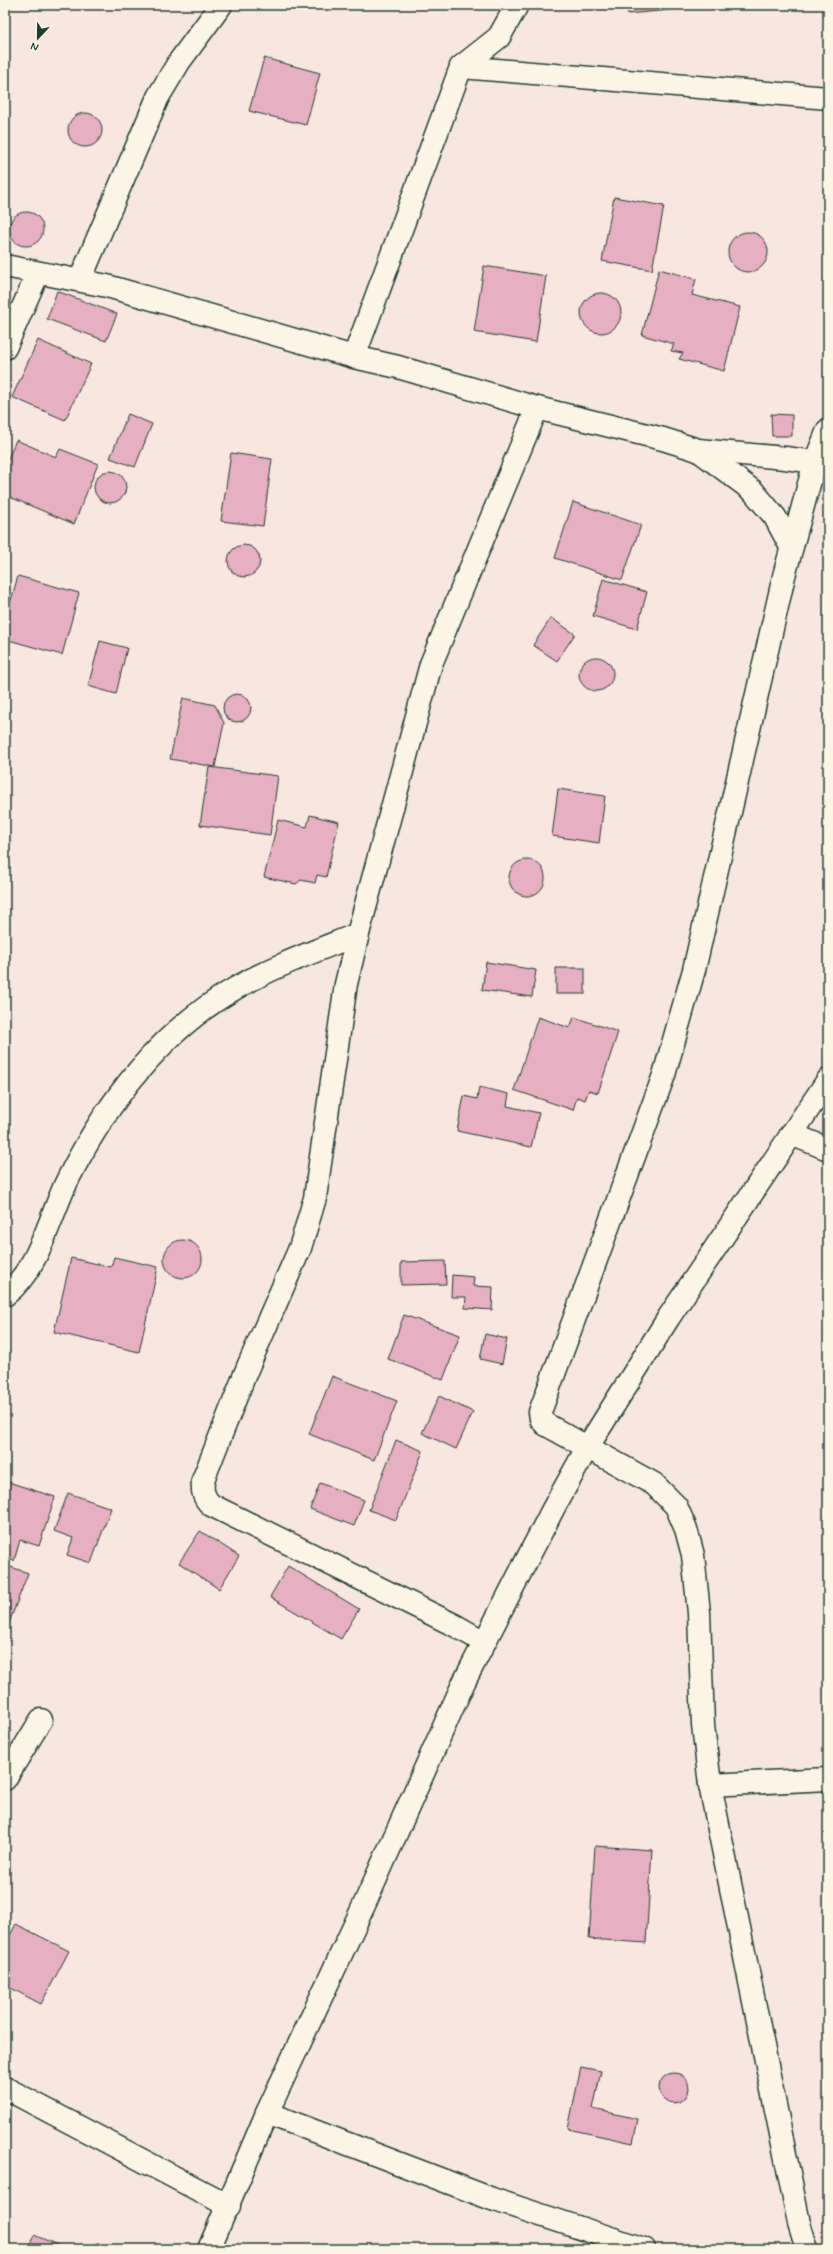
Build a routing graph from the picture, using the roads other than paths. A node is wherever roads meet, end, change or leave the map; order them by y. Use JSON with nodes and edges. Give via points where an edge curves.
{"nodes":[{"id":1,"x":221,"y":5,"type":"edge"},
{"id":2,"x":517,"y":5,"type":"edge"},
{"id":3,"x":461,"y":67,"type":"junction"},
{"id":4,"x":828,"y":98,"type":"edge"},
{"id":5,"x":5,"y":266,"type":"edge"},
{"id":6,"x":38,"y":273,"type":"junction"},
{"id":7,"x":80,"y":280,"type":"junction"},
{"id":8,"x":5,"y":348,"type":"edge"},
{"id":9,"x":354,"y":357,"type":"junction"},
{"id":10,"x":536,"y":408,"type":"junction"},
{"id":11,"x":828,"y":430,"type":"edge"},
{"id":12,"x":698,"y":450,"type":"junction"},
{"id":13,"x":822,"y":464,"type":"edge"},
{"id":14,"x":791,"y":547,"type":"junction"},
{"id":15,"x":358,"y":934,"type":"junction"},
{"id":16,"x":828,"y":1080,"type":"edge"},
{"id":17,"x":792,"y":1134,"type":"junction"},
{"id":18,"x":828,"y":1149,"type":"edge"},
{"id":19,"x":5,"y":1295,"type":"edge"},
{"id":20,"x":587,"y":1448,"type":"junction"},
{"id":21,"x":484,"y":1642,"type":"junction"},
{"id":22,"x":41,"y":1720,"type":"dead end"},
{"id":23,"x":5,"y":1779,"type":"edge"},
{"id":24,"x":828,"y":1779,"type":"edge"},
{"id":25,"x":710,"y":1785,"type":"junction"},
{"id":26,"x":5,"y":2088,"type":"edge"},
{"id":27,"x":267,"y":2113,"type":"junction"},
{"id":28,"x":229,"y":2206,"type":"junction"},
{"id":29,"x":209,"y":2249,"type":"edge"},
{"id":30,"x":644,"y":2249,"type":"edge"},
{"id":31,"x":807,"y":2249,"type":"edge"}],
"edges":[{"from":1,"to":7,"type":"street","via":[[179,62],[158,97]]},
{"from":2,"to":3,"type":"street","via":[[498,37]]},
{"from":3,"to":4,"type":"street"},
{"from":3,"to":9,"type":"street"},
{"from":5,"to":6,"type":"street"},
{"from":6,"to":7,"type":"street"},
{"from":6,"to":8,"type":"street"},
{"from":7,"to":9,"type":"street"},
{"from":9,"to":10,"type":"street","via":[[398,367]]},
{"from":10,"to":12,"type":"street"},
{"from":10,"to":15,"type":"street","via":[[431,664]]},
{"from":11,"to":13,"type":"street"},
{"from":12,"to":13,"type":"street"},
{"from":12,"to":14,"type":"street","via":[[754,491],[775,517]]},
{"from":13,"to":14,"type":"street"},
{"from":14,"to":20,"type":"street","via":[[694,970],[676,1034],[664,1075],[541,1405],[541,1419],[545,1424]]},
{"from":15,"to":19,"type":"street","via":[[274,968],[235,989],[204,1009],[153,1056],[113,1104],[87,1141],[64,1186],[33,1260],[22,1278]]},
{"from":15,"to":21,"type":"street","via":[[346,984],[315,1198],[300,1248],[203,1480],[203,1495],[212,1505]]},
{"from":16,"to":17,"type":"street"},
{"from":17,"to":18,"type":"street"},
{"from":17,"to":20,"type":"street","via":[[674,1311]]},
{"from":20,"to":21,"type":"street"},
{"from":20,"to":25,"type":"street","via":[[654,1484],[676,1506],[686,1529],[693,1555],[699,1613],[704,1725]]},
{"from":21,"to":27,"type":"street"},
{"from":22,"to":23,"type":"street"},
{"from":24,"to":25,"type":"street"},
{"from":25,"to":31,"type":"street","via":[[799,2223]]},
{"from":26,"to":28,"type":"street"},
{"from":27,"to":28,"type":"street"},
{"from":27,"to":30,"type":"street","via":[[492,2199]]},
{"from":28,"to":29,"type":"street"}]}
